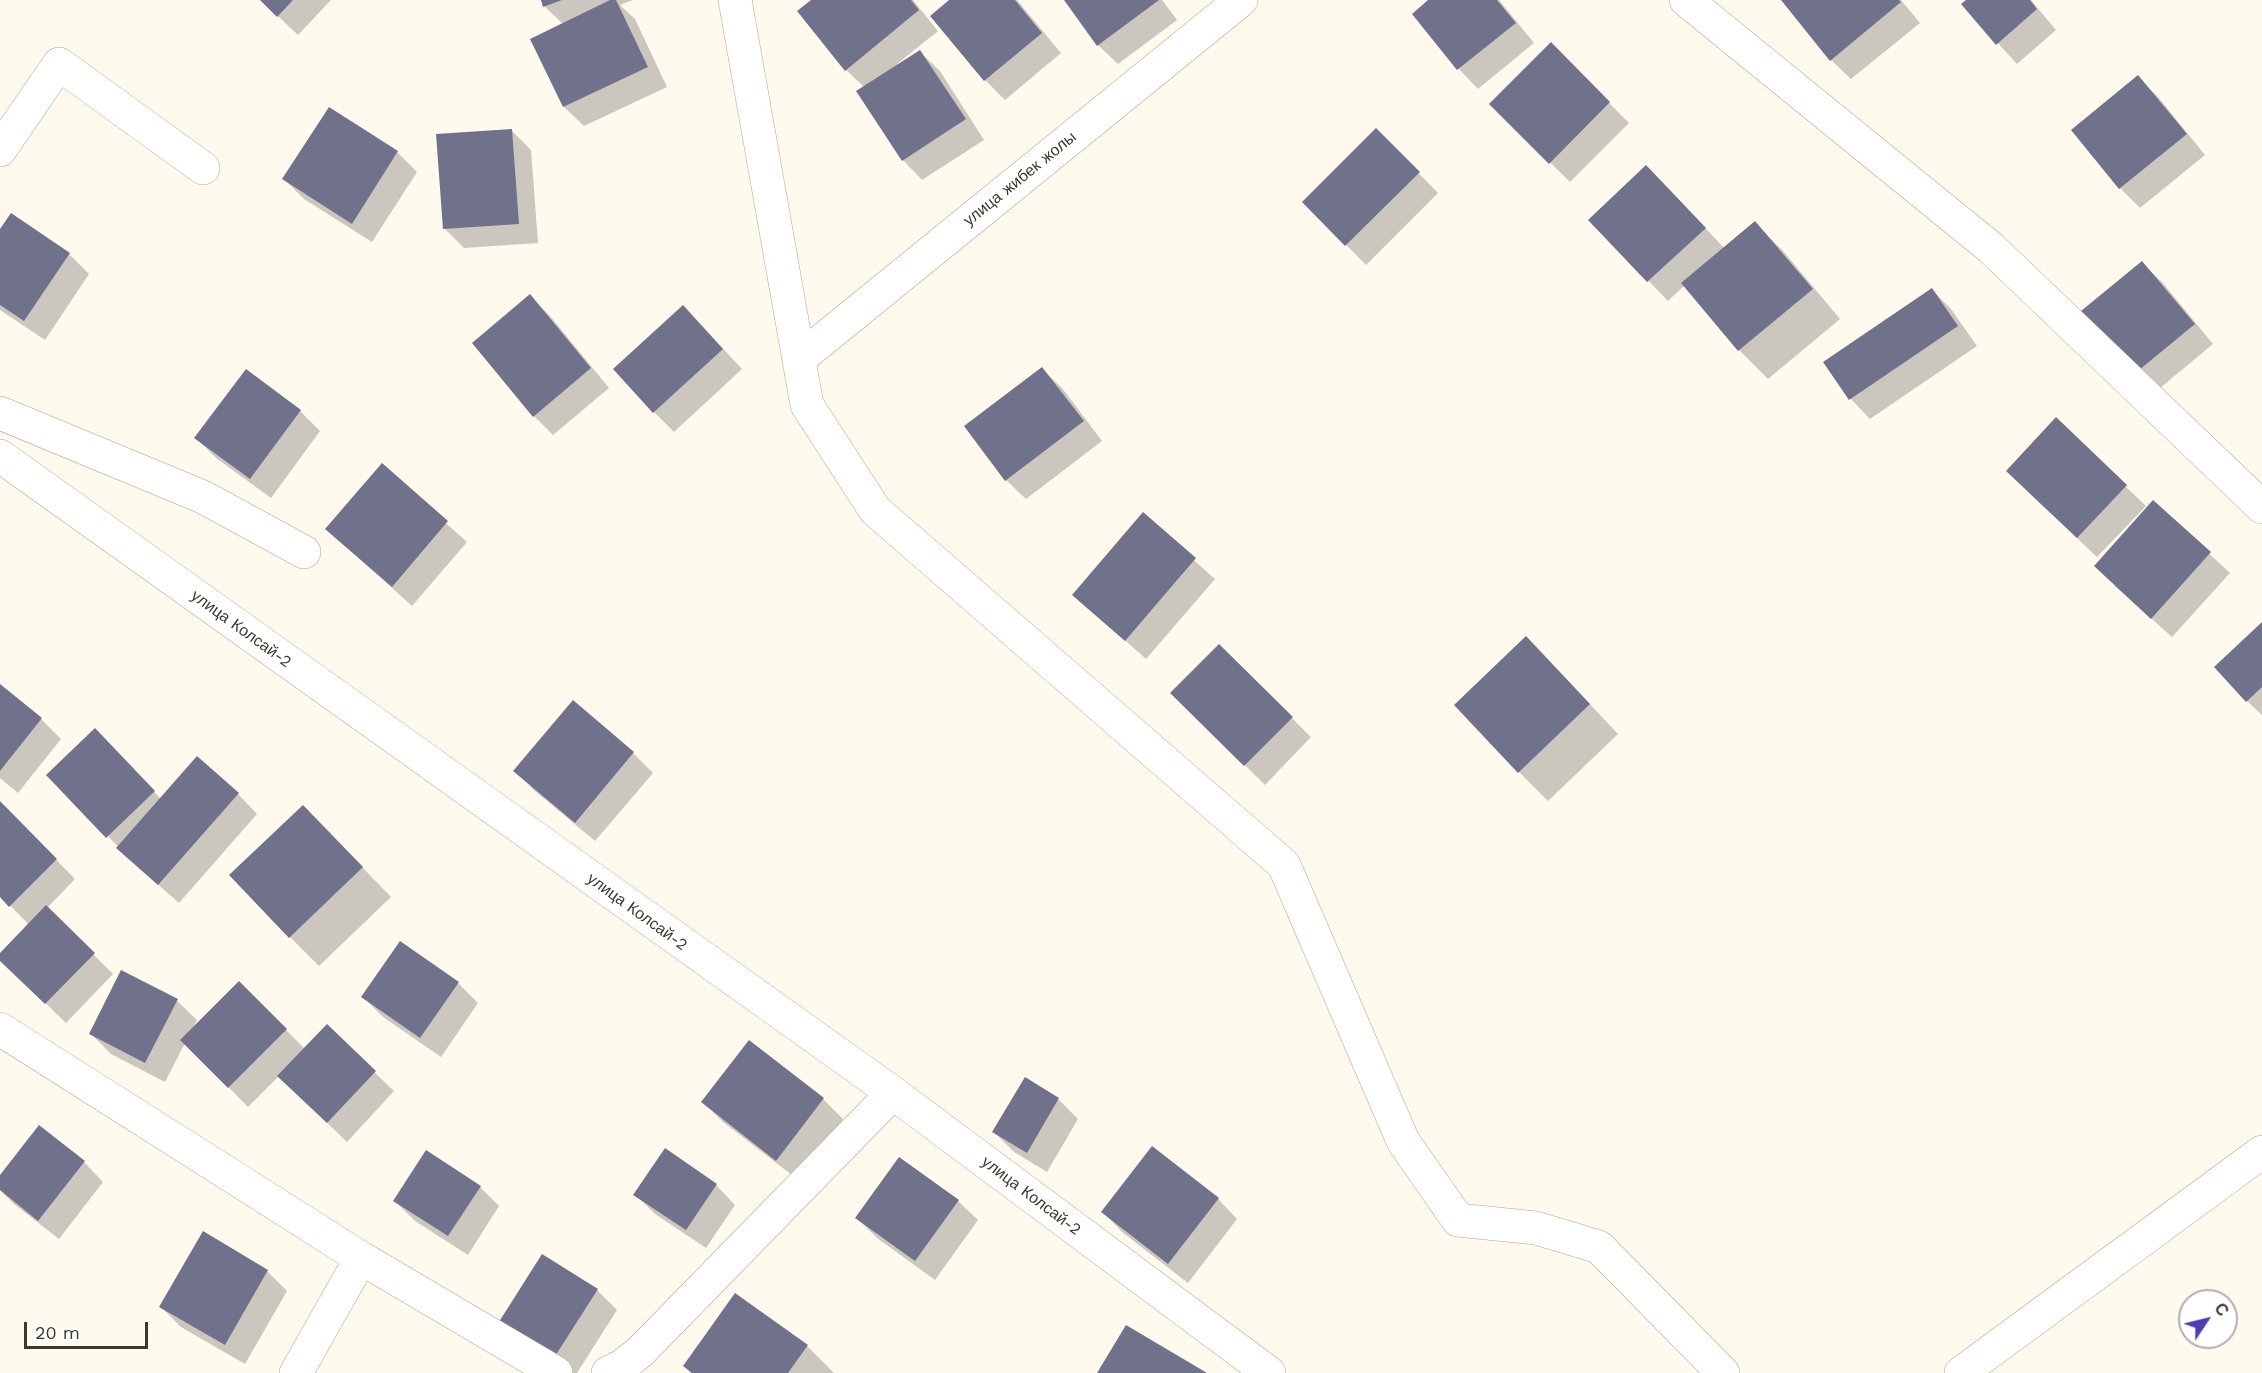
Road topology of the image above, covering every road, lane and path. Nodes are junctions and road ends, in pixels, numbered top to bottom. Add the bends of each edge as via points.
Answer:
1 (735, 0) edge
2 (1242, 0) edge
3 (1686, 0) edge
4 (0, 150) edge
5 (203, 168) dead end
6 (799, 359) junction
7 (0, 413) edge
8 (0, 456) edge
9 (2262, 507) edge
10 (304, 552) dead end
11 (0, 1029) edge
12 (893, 1093) junction
13 (2262, 1152) edge
14 (361, 1258) junction
15 (296, 1373) edge
16 (556, 1373) edge
17 (608, 1373) edge
18 (1269, 1373) edge
19 (1723, 1373) edge
20 (1961, 1373) edge

1 - 6 street
2 - 6 street, улица жибек жолы
3 - 9 street via 1991,248
4 - 5 street via 59,64
6 - 19 street via 807,405 875,510 1284,865 1402,1141 1458,1220 1536,1228 1599,1247
7 - 10 street via 203,498
8 - 12 street, улица Колсай-2
11 - 14 street
12 - 17 street via 640,1352
12 - 18 street, улица Колсай-2
13 - 20 street
14 - 15 street
14 - 16 street

